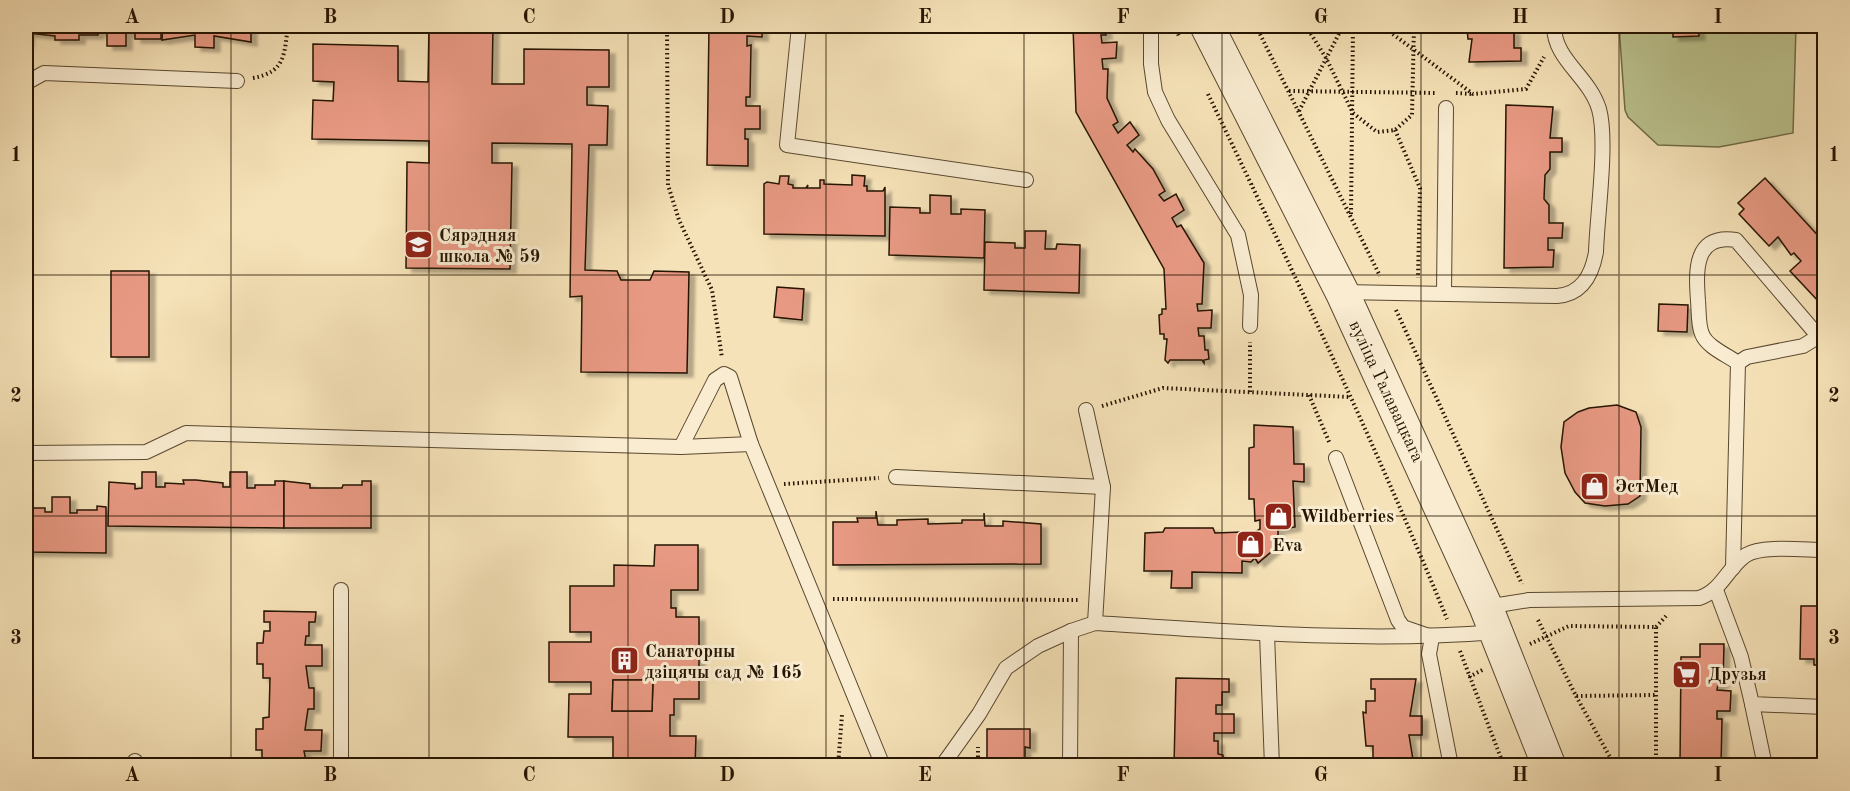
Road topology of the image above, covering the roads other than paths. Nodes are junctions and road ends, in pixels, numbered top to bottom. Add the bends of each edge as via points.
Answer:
1 (800, 26) edge
2 (1151, 26) edge
3 (1554, 32) edge
4 (1196, 36) edge
5 (237, 81) road end
6 (26, 82) edge
7 (1446, 108) dead end
8 (1026, 180) dead end
9 (1341, 292) junction
10 (1444, 293) junction
11 (1250, 326) road end
12 (1822, 335) edge
13 (1738, 363) junction
14 (1086, 410) road end
15 (751, 444) junction
16 (681, 447) junction
17 (26, 453) edge
18 (1336, 458) road end
19 (896, 477) road end
20 (1103, 487) junction
21 (1824, 550) edge
22 (1733, 568) junction
23 (341, 590) dead end
24 (1716, 590) junction
25 (1491, 620) junction
26 (1095, 623) junction
27 (1071, 631) junction
28 (1267, 634) junction
29 (1432, 637) junction
30 (1752, 704) junction
31 (1824, 706) edge
32 (341, 765) edge
33 (883, 765) edge
34 (942, 765) edge
35 (1070, 765) edge
36 (1272, 765) edge
37 (1451, 765) edge
38 (1549, 765) edge
39 (1765, 765) edge

1 - 8 lane via 787,146
2 - 11 lane via 1155,92 1238,235 1251,295
3 - 10 lane via 1560,52 1581,76 1599,109 1602,129 1593,267 1581,287 1566,295
4 - 9 street, вуліца Галавацкага
5 - 6 lane via 44,73
7 - 10 lane
9 - 10 lane
9 - 25 street, вуліца Галавацкага
12 - 13 lane via 1803,346 1747,357
12 - 13 lane via 1736,240 1718,242 1704,249 1695,270 1702,333 1714,347
13 - 22 lane
14 - 20 lane
15 - 16 lane
15 - 16 lane via 733,382 724,374 715,380
15 - 33 lane
16 - 17 lane via 186,433 146,452
18 - 29 lane via 1398,620 1403,627
19 - 20 lane
20 - 26 lane
21 - 22 lane via 1761,550 1745,556
22 - 24 lane
23 - 32 lane
24 - 25 lane via 1699,598 1529,600
24 - 30 lane via 1741,657
25 - 29 lane via 1454,636
25 - 38 street, вуліца Галавацкага
26 - 27 lane
26 - 28 lane
27 - 34 lane via 1038,646 1006,668
27 - 35 lane
28 - 29 lane
28 - 36 lane
29 - 37 lane via 1429,654
30 - 31 lane
30 - 39 lane

